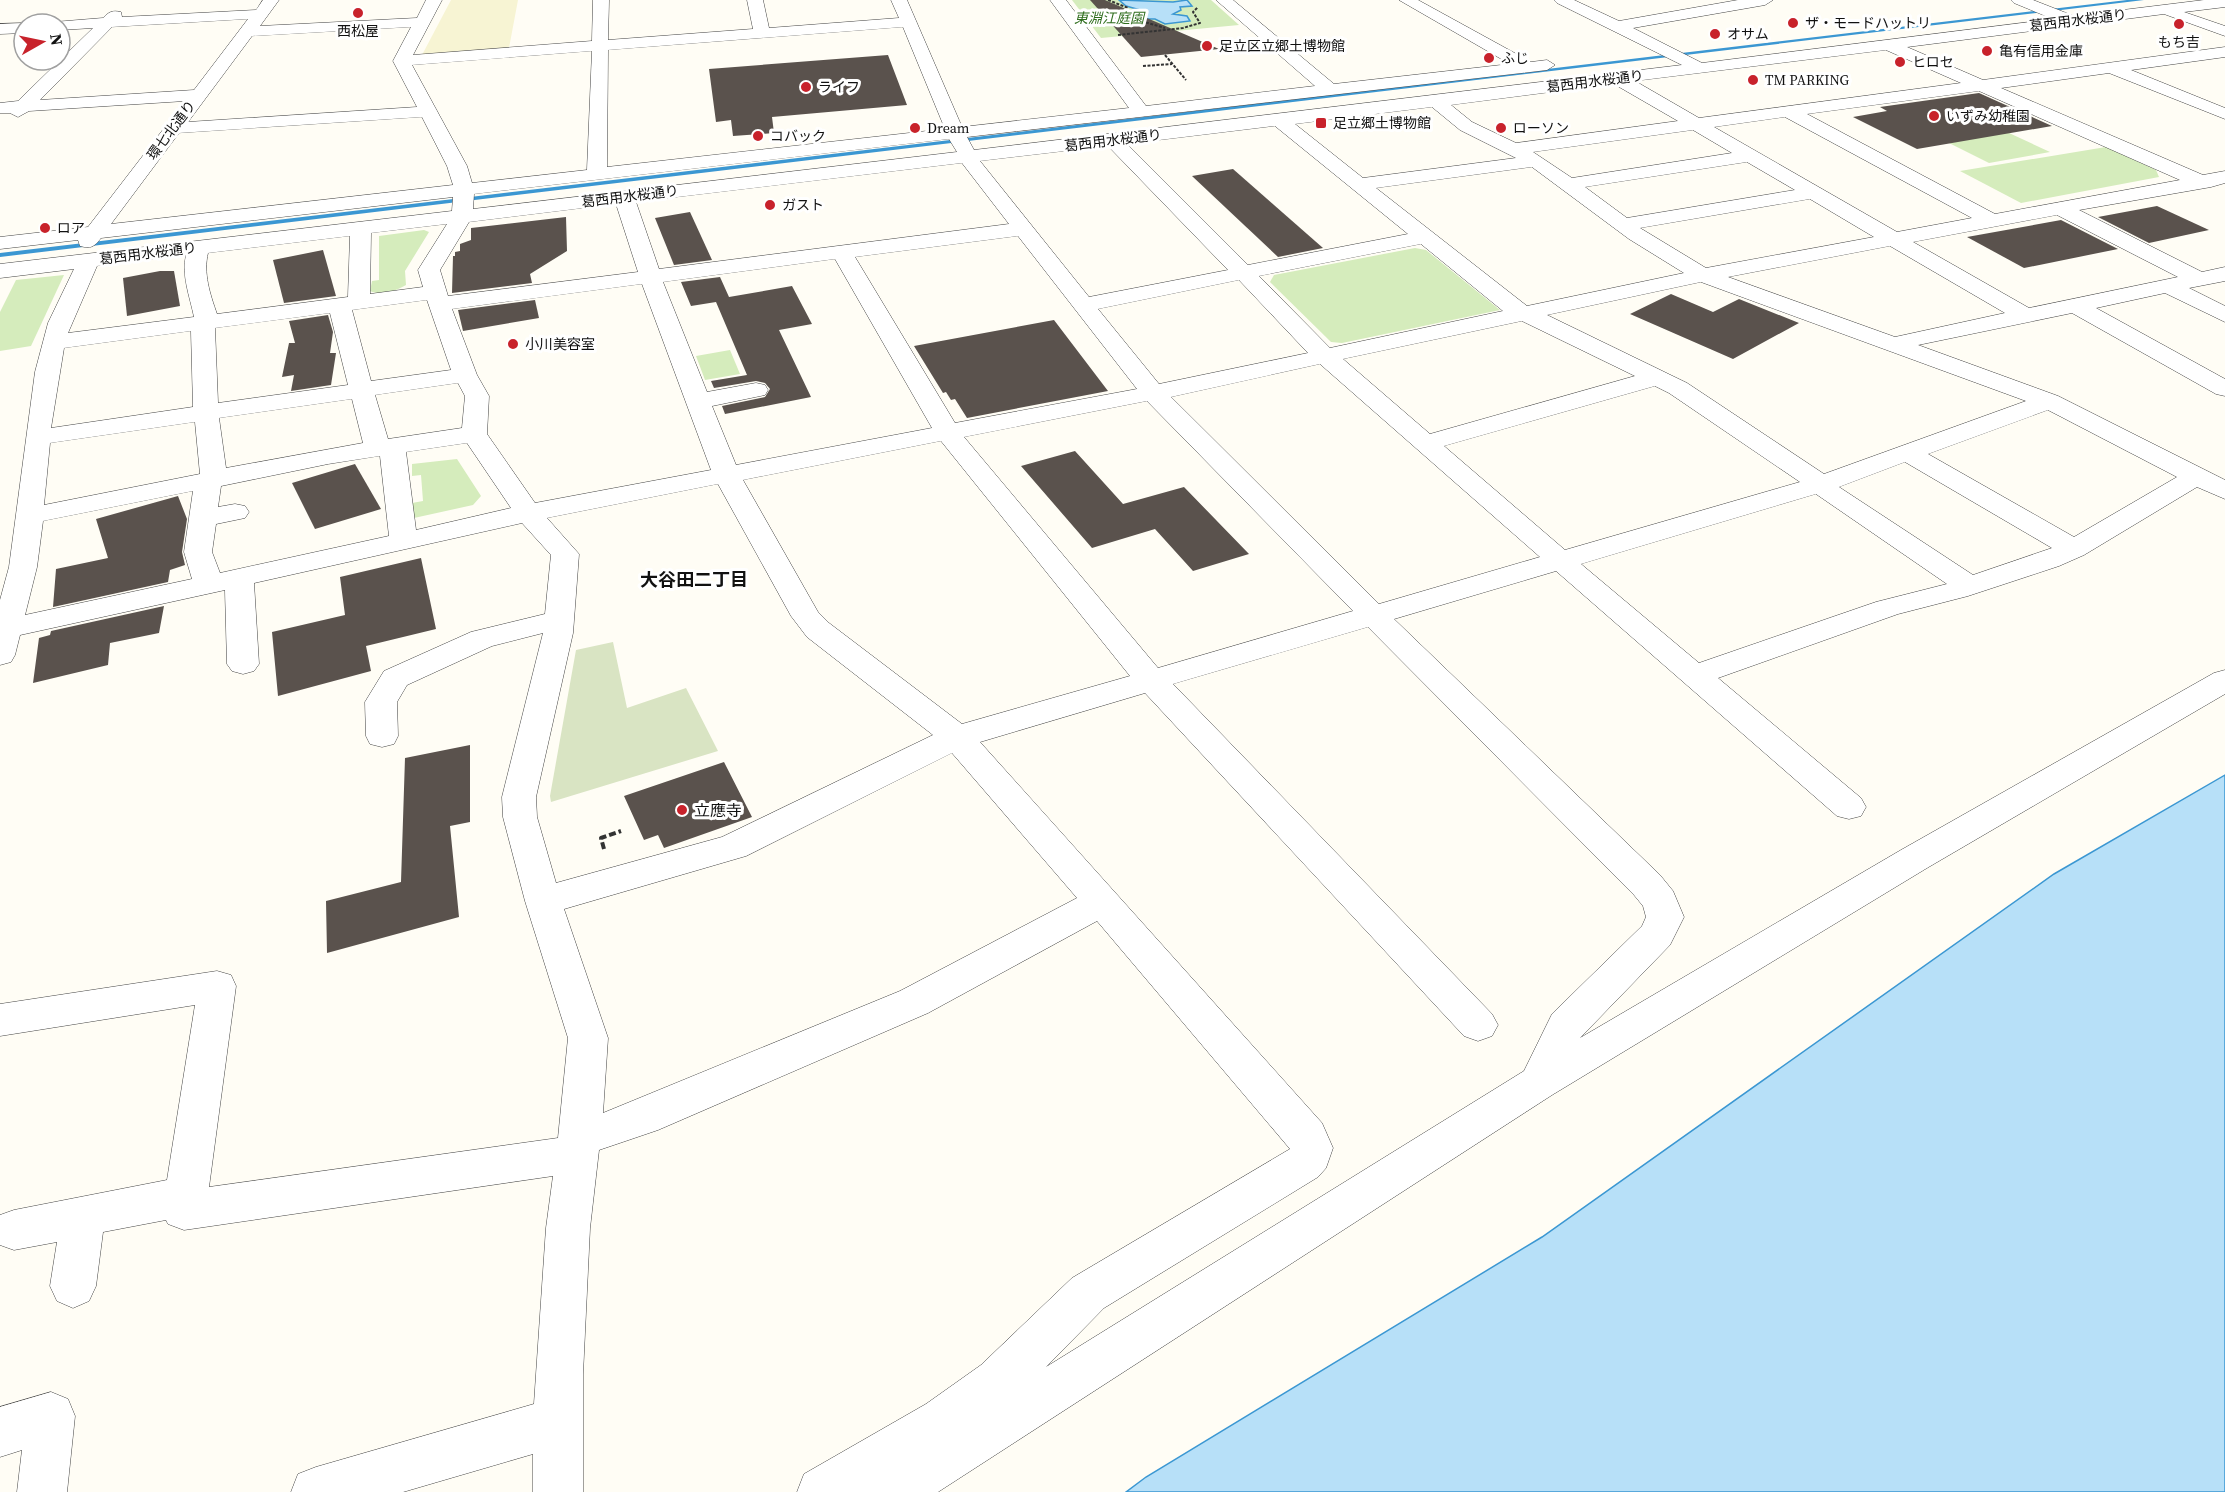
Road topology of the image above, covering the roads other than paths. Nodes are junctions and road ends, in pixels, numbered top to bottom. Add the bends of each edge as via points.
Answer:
1 (130, 0) edge
2 (434, 0) edge
3 (601, 0) edge
4 (755, 0) edge
5 (899, 0) edge
6 (1058, 0) edge
7 (1224, 0) edge
8 (1407, 0) edge
9 (1562, 0) edge
10 (1765, 0) edge
11 (2072, 1) edge
12 (2225, 2) edge
13 (2014, 5) edge
14 (266, 7) edge
15 (2164, 10) junction
16 (2112, 16) junction
17 (2034, 19) junction
18 (422, 22) junction
19 (910, 22) junction
20 (107, 23) junction
21 (72, 25) edge
22 (1616, 26) junction
23 (2142, 28) dead end
24 (247, 31) junction
25 (2225, 31) edge
26 (762, 32) junction
27 (1888, 44) junction
28 (599, 45) junction
29 (1698, 47) dead end
30 (2225, 52) edge
31 (1639, 54) dead end
32 (2192, 57) junction
33 (1681, 58) junction
34 (402, 61) junction
35 (1562, 63) dead end
36 (1528, 67) junction
37 (2097, 68) junction
38 (2225, 69) edge
39 (1618, 79) junction
40 (1982, 85) junction
41 (1330, 90) junction
42 (197, 95) junction
43 (1435, 101) junction
44 (1210, 103) junction
45 (24, 106) junction
46 (428, 111) junction
47 (1141, 111) junction
48 (1787, 111) junction
49 (2225, 114) edge
50 (3, 116) edge
51 (1279, 120) junction
52 (1230, 121) junction
53 (1694, 124) junction
54 (172, 128) junction
55 (1113, 140) junction
56 (961, 144) junction
57 (1514, 149) junction
58 (1748, 156) junction
59 (1537, 161) junction
60 (794, 163) junction
61 (597, 173) junction
62 (2225, 177) edge
63 (2201, 181) junction
64 (1361, 184) junction
65 (1570, 184) junction
66 (2225, 192) edge
67 (1812, 193) junction
68 (624, 197) junction
69 (463, 201) junction
70 (2059, 208) junction
71 (1993, 221) junction
72 (1622, 225) junction
73 (361, 228) junction
74 (1022, 229) junction
75 (1425, 237) junction
76 (1893, 239) junction
77 (0, 243) edge
78 (199, 247) junction
79 (85, 249) junction
80 (842, 253) junction
81 (0, 271) edge
82 (1245, 272) junction
83 (2225, 273) edge
84 (1703, 275) junction
85 (651, 278) junction
86 (2199, 279) junction
87 (2168, 286) junction
88 (223, 289) dead end
89 (200, 294) junction
90 (438, 298) junction
91 (349, 303) junction
92 (1082, 304) junction
93 (2075, 305) junction
94 (1522, 314) junction
95 (2024, 315) junction
96 (2225, 315) edge
97 (203, 322) junction
98 (54, 342) junction
99 (1897, 346) junction
100 (1325, 356) junction
101 (465, 375) junction
102 (1656, 378) junction
103 (2225, 389) edge
104 (362, 390) junction
105 (756, 390) dead end
106 (1153, 393) junction
107 (699, 401) junction
108 (2049, 401) junction
109 (206, 412) junction
110 (474, 434) junction
111 (948, 434) junction
112 (39, 437) junction
113 (1426, 443) junction
114 (384, 447) junction
115 (1906, 452) junction
116 (726, 474) junction
117 (2195, 477) junction
118 (211, 481) junction
119 (1819, 485) junction
120 (2225, 491) edge
121 (235, 512) dead end
122 (528, 513) junction
123 (28, 517) junction
124 (204, 518) junction
125 (0, 525) edge
126 (403, 539) junction
127 (2074, 549) junction
128 (1560, 560) junction
129 (239, 577) junction
130 (207, 584) junction
131 (1970, 586) junction
132 (1374, 616) junction
133 (559, 620) junction
134 (2, 638) edge
135 (243, 664) dead end
136 (1695, 675) junction
137 (1151, 680) junction
138 (2225, 680) edge
139 (382, 736) dead end
140 (957, 737) junction
141 (1850, 807) dead end
142 (543, 902) junction
143 (1101, 902) junction
144 (0, 1020) edge
145 (1478, 1024) dead end
146 (1538, 1083) junction
147 (579, 1144) junction
148 (186, 1196) junction
149 (83, 1216) junction
150 (14, 1230) dead end
151 (73, 1286) dead end
152 (558, 1422) junction
153 (0, 1432) edge
154 (950, 1436) junction
155 (42, 1492) edge
156 (316, 1492) edge
157 (558, 1492) edge
158 (822, 1492) edge
159 (892, 1492) edge

1 - 20 street
2 - 18 street
3 - 28 street
4 - 26 street
5 - 19 street
6 - 47 street
7 - 41 street
8 - 36 street
9 - 22 street
10 - 22 street
11 - 17 street
12 - 15 street, 葛西用水桜通り
13 - 17 street
14 - 20 street
14 - 24 street, 環七北通り
15 - 16 street, 葛西用水桜通り
15 - 25 street
16 - 17 street, 葛西用水桜通り via 2065,25
16 - 23 street
17 - 27 street, 葛西用水桜通り via 2005,30
18 - 24 street
18 - 34 street
19 - 26 street
19 - 56 street
20 - 21 street
20 - 45 street
22 - 33 street
24 - 42 street, 環七北通り
26 - 28 street
27 - 33 street, 葛西用水桜通り via 1786,63
27 - 40 street
28 - 34 street
28 - 61 street
29 - 33 street
30 - 32 street
31 - 33 street
32 - 37 street
32 - 38 street
33 - 39 street, 葛西用水桜通り
34 - 46 street
35 - 36 street
36 - 41 street
37 - 40 street
37 - 49 street
39 - 43 street, 葛西用水桜通り
39 - 53 street
40 - 48 street
40 - 63 street
41 - 44 street
42 - 45 street
42 - 54 street, 環七北通り
43 - 51 street, 葛西用水桜通り
43 - 57 street via 1466,126
44 - 47 street
44 - 52 street
45 - 50 street
46 - 54 street
46 - 69 street via 457,166
47 - 56 street
48 - 53 street
48 - 71 street
51 - 52 street, 葛西用水桜通り
51 - 64 street
52 - 55 street, 葛西用水桜通り
53 - 57 street
53 - 58 street
54 - 79 street, 環七北通り
55 - 56 street, 葛西用水桜通り
55 - 82 street
56 - 60 street
56 - 60 street, 葛西用水桜通り
56 - 74 street
57 - 59 street
58 - 65 street
58 - 67 street
59 - 64 street
59 - 65 street
60 - 61 street
60 - 68 street, 葛西用水桜通り
61 - 69 street
62 - 63 street
63 - 66 street
63 - 70 street
64 - 75 street
65 - 72 street
67 - 72 street
67 - 76 street
68 - 69 street, 葛西用水桜通り
68 - 85 street
69 - 73 street, 葛西用水桜通り
69 - 79 street
69 - 90 street via 429,270
70 - 71 street
70 - 86 street
71 - 76 street
72 - 84 street
73 - 78 street, 葛西用水桜通り
73 - 91 street
74 - 80 street
74 - 92 street
75 - 82 street
75 - 94 street
76 - 84 street
76 - 95 street
77 - 79 street
78 - 79 street, 葛西用水桜通り
78 - 89 street via 195,263
79 - 81 street, 葛西用水桜通り
79 - 98 street, 環七北通り
80 - 85 street
80 - 111 street
82 - 92 street
82 - 100 street
83 - 86 street
84 - 94 street
84 - 99 street
85 - 90 street
85 - 107 street
86 - 87 street
87 - 93 street
87 - 96 street
88 - 89 street
89 - 97 street via 206,316
90 - 91 street
90 - 101 street
91 - 97 street
91 - 104 street
92 - 106 street
93 - 95 street
93 - 103 street
94 - 100 street
94 - 102 street
95 - 99 street via 1904,341
97 - 98 street
97 - 109 street
98 - 112 street, 環七北通り
99 - 108 street
100 - 106 street
100 - 113 street
101 - 104 street
101 - 110 street via 477,396
102 - 113 street
102 - 119 street via 1678,388
104 - 109 street
104 - 114 street
105 - 107 street
106 - 111 street
106 - 132 street
107 - 116 street
108 - 115 street
108 - 117 street
109 - 112 street
109 - 118 street
110 - 114 street
110 - 122 street
111 - 116 street
111 - 137 street
112 - 123 street, 環七北通り
113 - 128 street
114 - 118 street
114 - 126 street
115 - 119 street
115 - 127 street
116 - 122 street
116 - 140 street via 818,630
117 - 120 street
117 - 127 street
118 - 123 street
118 - 124 street
119 - 128 street
119 - 131 street
121 - 124 street
122 - 126 street
122 - 133 street via 566,554
123 - 125 street
123 - 134 street, 環七北通り via 18,595
124 - 130 street via 198,552
126 - 129 street
127 - 131 street
128 - 132 street
128 - 136 street
129 - 130 street
129 - 135 street
130 - 134 street via 51,620
131 - 136 street via 1887,608
132 - 137 street
132 - 146 street via 1660,901 1665,917 1657,935 1566,1025
133 - 139 street via 482,639 395,678 381,702
133 - 142 street via 519,797 520,817
136 - 141 street
137 - 140 street
137 - 145 street
138 - 146 street
140 - 142 street via 733,847
140 - 143 street
142 - 147 street via 588,1038
143 - 147 street via 914,1002
143 - 154 street via 1307,1136 1313,1149 1310,1158 1088,1293
144 - 148 street via 217,986
146 - 154 street
147 - 148 street via 184,1210
147 - 152 street via 568,1228
148 - 149 street
149 - 150 street
149 - 151 street
152 - 156 street
152 - 157 street
153 - 155 street via 51,1416
154 - 158 street
154 - 159 street

